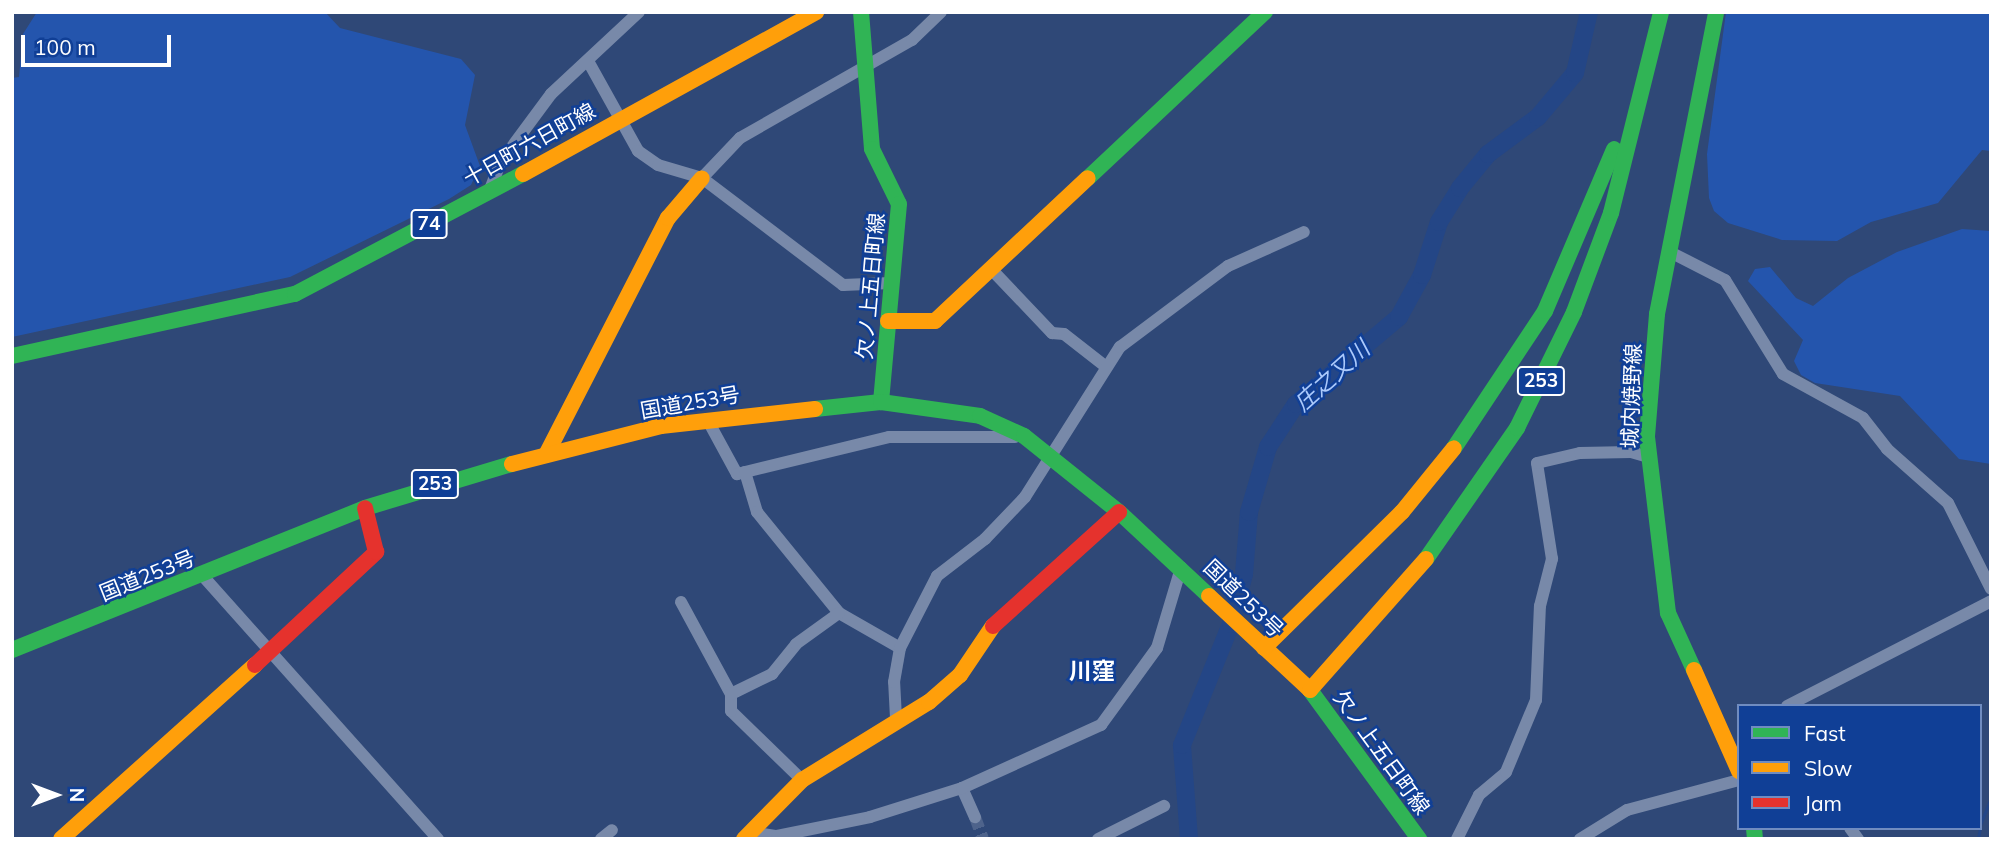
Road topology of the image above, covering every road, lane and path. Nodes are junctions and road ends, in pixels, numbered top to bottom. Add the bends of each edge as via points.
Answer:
1 (816, 12) edge
2 (861, 12) edge
3 (941, 12) edge
4 (1265, 12) edge
5 (1716, 12) edge
6 (1661, 13) edge
7 (634, 14) edge
8 (588, 61) junction
9 (864, 70) junction
10 (617, 119) junction
11 (702, 178) junction
12 (491, 187) junction
13 (1304, 232) dead end
14 (1668, 251) junction
15 (993, 271) junction
16 (891, 283) junction
17 (888, 321) junction
18 (12, 356) edge
19 (1105, 366) junction
20 (881, 402) junction
21 (707, 418) junction
22 (1024, 436) junction
23 (546, 455) junction
24 (1052, 456) junction
25 (1649, 457) junction
26 (745, 472) junction
27 (365, 508) junction
28 (1119, 512) junction
29 (1181, 568) junction
30 (202, 575) junction
31 (1991, 589) edge
32 (1991, 601) edge
33 (681, 602) dead end
34 (839, 613) junction
35 (900, 648) junction
36 (1264, 648) junction
37 (12, 650) edge
38 (270, 652) junction
39 (1310, 690) junction
40 (731, 694) junction
41 (1791, 704) edge
42 (896, 718) junction
43 (1734, 743) edge
44 (802, 780) junction
45 (1737, 781) edge
46 (962, 788) junction
47 (1164, 806) dead end
48 (975, 817) tunnel mouth
49 (612, 830) dead end
50 (1595, 834) edge
51 (747, 835) edge
52 (61, 839) edge
53 (438, 839) edge
54 (601, 839) edge
55 (1098, 839) edge
56 (1419, 839) edge
57 (1457, 839) edge
58 (1580, 839) edge

1 - 10 main road, 十日町六日町線 / 74
2 - 9 main road, 欠ノ上五日町線
3 - 9 street via 912,40
4 - 15 main road
5 - 14 main road, 城内焼野線
6 - 36 main road, 253 via 1600,191 1545,311 1509,370 1480,415 1402,512
6 - 39 main road, 253 via 1611,213 1574,312 1517,428 1409,583
7 - 8 street
8 - 10 street
8 - 12 street via 551,94 500,163
9 - 11 street via 740,138
9 - 16 main road, 欠ノ上五日町線 via 872,149 899,204
10 - 11 street via 638,151 658,165
10 - 12 main road, 十日町六日町線 / 74
11 - 16 street via 844,285
11 - 23 main road via 668,218
12 - 18 main road, 十日町六日町線 / 74 via 343,273 295,294
13 - 19 street via 1228,266 1120,347
14 - 25 main road, 城内焼野線 via 1650,373
14 - 31 street via 1725,280 1783,374 1863,418 1887,449 1931,485 1959,522
15 - 17 main road via 935,321
15 - 19 street via 1052,333 1064,334
16 - 17 main road, 欠ノ上五日町線
17 - 20 main road, 欠ノ上五日町線
19 - 24 street
20 - 21 main road, 国道253号 / 253
20 - 22 main road, 国道253号 / 253 via 980,416
21 - 23 main road, 国道253号 / 253
21 - 26 street via 737,474
22 - 24 main road, 国道253号 / 253
22 - 26 street via 890,437
23 - 27 main road, 国道253号 / 253
24 - 28 main road, 国道253号 / 253
24 - 35 street via 1026,497 985,539 937,576
25 - 43 main road, 城内焼野線 via 1668,613
25 - 57 street via 1631,452 1580,453 1537,463 1552,559 1540,606 1536,700 1506,772 1479,794
26 - 34 street via 757,512
27 - 30 main road, 国道253号 / 253
27 - 38 main road via 376,552
28 - 29 main road, 国道253号 / 253
28 - 42 main road via 1001,614 960,675 929,702
29 - 36 main road, 国道253号 / 253
29 - 46 street via 1157,648 1101,724
30 - 37 main road, 国道253号 / 253
30 - 38 street
32 - 41 street
33 - 40 street
34 - 35 street
34 - 40 street via 796,644 772,674
35 - 42 street
36 - 39 main road, 国道253号 / 253
38 - 52 main road
38 - 53 street
39 - 56 main road, 欠ノ上五日町線
40 - 44 street via 732,711
42 - 44 main road
44 - 51 main road
45 - 50 street via 1627,810
46 - 48 street
46 - 51 street via 870,817 777,836
47 - 55 street
49 - 54 street
50 - 58 street

